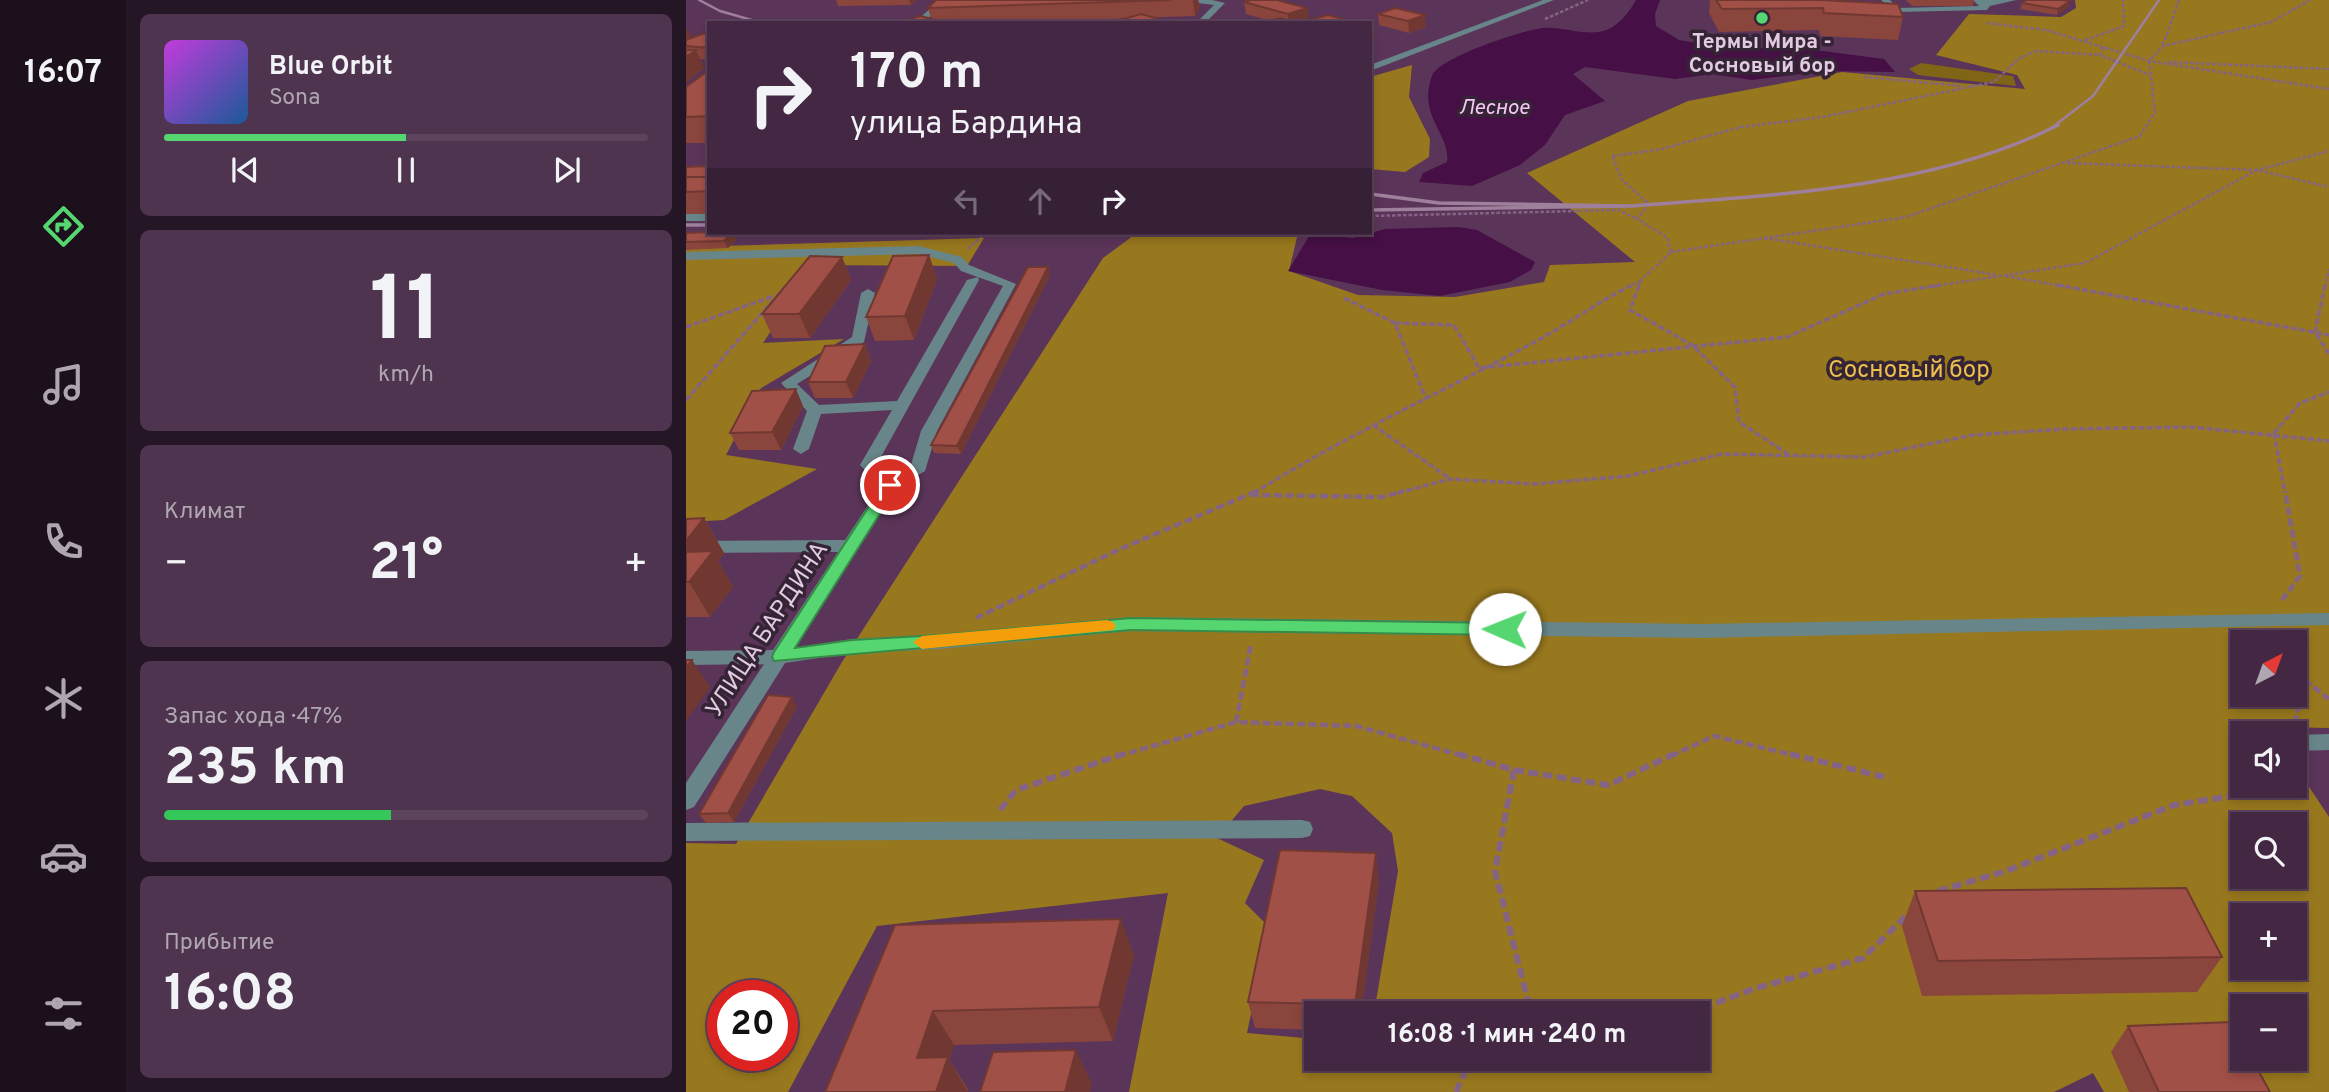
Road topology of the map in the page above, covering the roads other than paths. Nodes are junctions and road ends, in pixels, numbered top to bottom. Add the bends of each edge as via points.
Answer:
1 (946, 0) edge
2 (1179, 0) edge
3 (1550, 0) edge
4 (1885, 0) edge
5 (2012, 0) edge
6 (1980, 2) edge
7 (920, 21) edge
8 (1202, 21) edge
9 (1372, 67) edge
10 (707, 216) edge
11 (686, 217) edge
12 (686, 256) edge
13 (973, 280) dead end
14 (868, 293) dead end
15 (902, 405) junction
16 (816, 410) junction
17 (802, 449) dead end
18 (890, 485) junction
19 (852, 546) junction
20 (686, 547) edge
21 (2329, 619) edge
22 (780, 657) junction
23 (686, 658) edge
24 (2329, 742) edge
25 (2307, 743) edge
26 (686, 801) edge
27 (1302, 829) dead end
28 (686, 832) edge

1 - 7 street
2 - 8 street via 1221,3
3 - 9 street
4 - 6 street via 1896,10 1987,8
5 - 6 street
10 - 11 street
12 - 18 street via 919,250 958,260 965,268 1010,284 929,431 917,471
13 - 15 street
14 - 16 street via 859,339 789,383
15 - 16 street
15 - 18 street via 868,466
16 - 17 street
18 - 19 street, УЛИЦА БАРДИНА
19 - 20 street
19 - 22 street, УЛИЦА БАРДИНА
21 - 22 street via 1701,631 1131,624 852,646
22 - 23 street
22 - 26 street, УЛИЦА БАРДИНА
24 - 25 street
27 - 28 street

